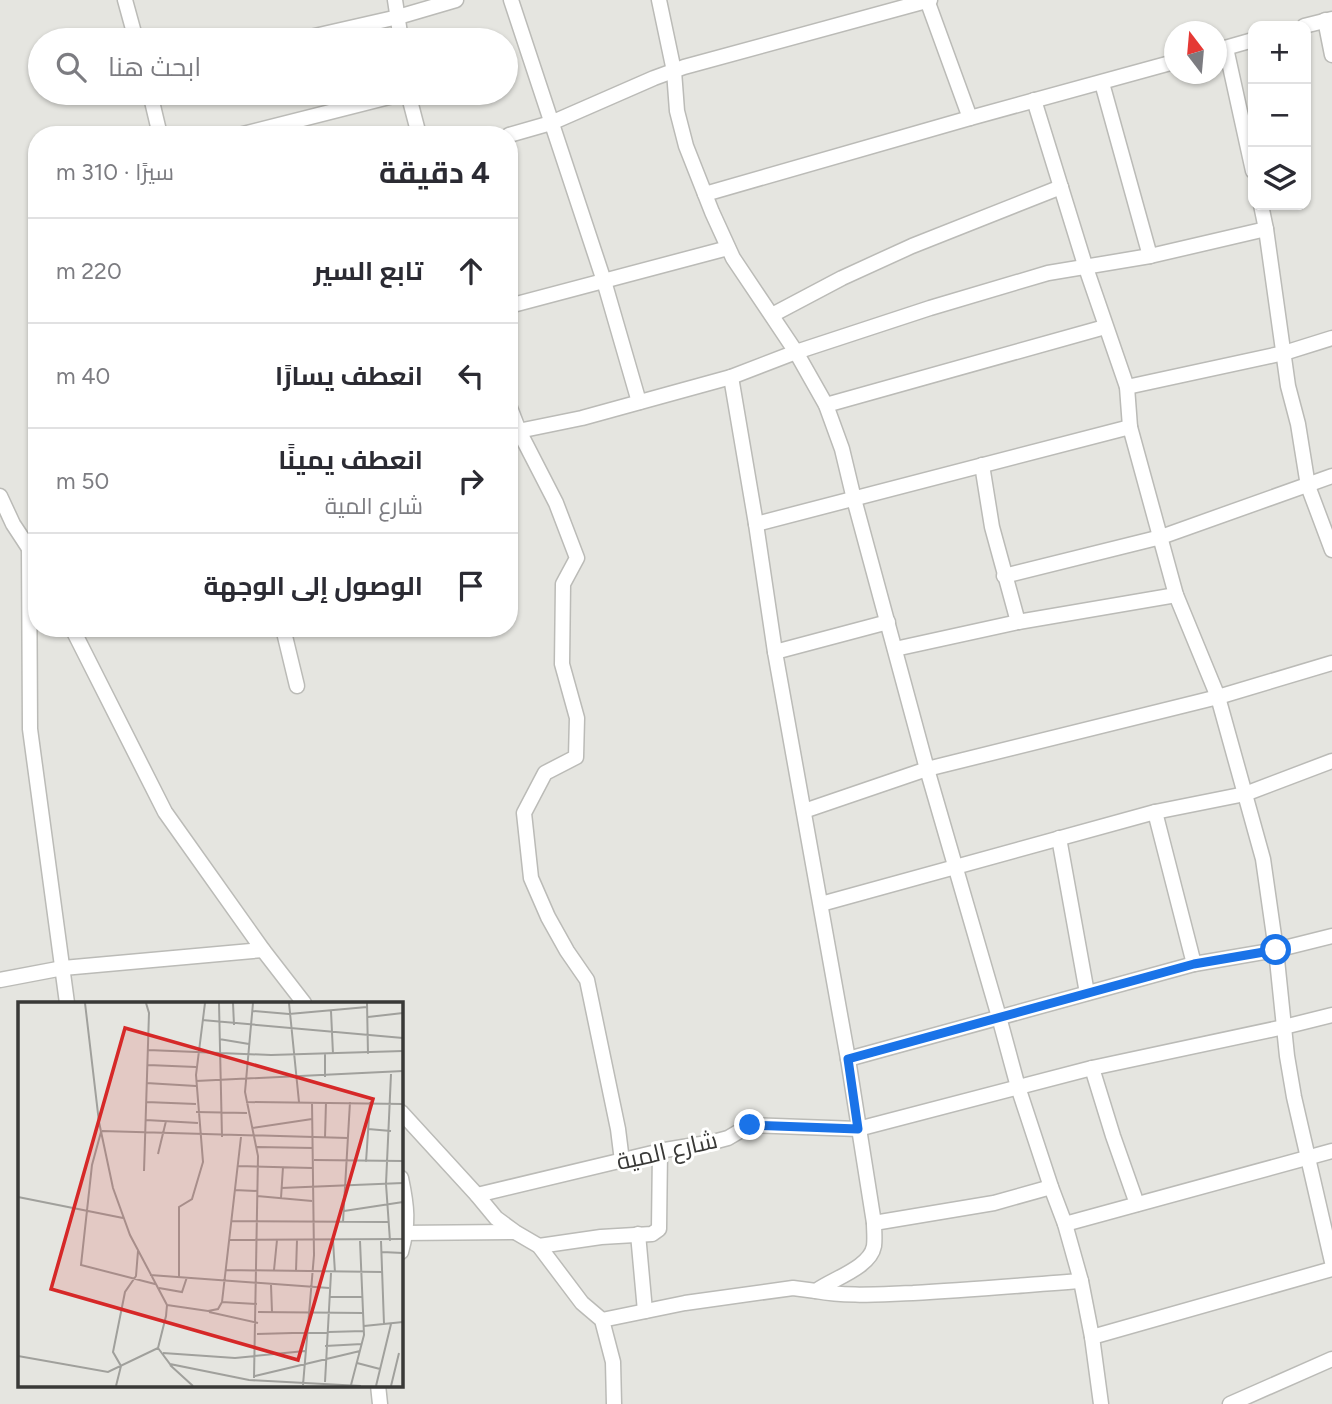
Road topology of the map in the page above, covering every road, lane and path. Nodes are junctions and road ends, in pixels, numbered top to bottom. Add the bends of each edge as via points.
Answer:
1 (125, 0) edge
2 (395, 0) edge
3 (456, 0) edge
4 (511, 0) edge
5 (659, 0) edge
6 (928, 0) edge
7 (398, 17) junction
8 (1329, 20) edge
9 (1311, 24) edge
10 (133, 28) edge
11 (350, 28) edge
12 (399, 28) edge
13 (1248, 41) edge
14 (1227, 47) edge
15 (1332, 55) edge
16 (1164, 65) edge
17 (674, 71) junction
18 (1227, 72) edge
19 (1102, 83) junction
20 (1034, 100) junction
21 (153, 105) edge
22 (359, 105) edge
23 (410, 105) edge
24 (970, 118) junction
25 (551, 122) junction
26 (158, 126) edge
27 (275, 126) edge
28 (416, 126) edge
29 (518, 132) edge
30 (1248, 152) edge
31 (1061, 187) junction
32 (705, 194) junction
33 (1262, 210) edge
34 (1266, 229) junction
35 (728, 248) junction
36 (1150, 256) junction
37 (1085, 265) junction
38 (604, 281) junction
39 (518, 304) edge
40 (772, 315) junction
41 (1105, 327) junction
42 (1332, 338) edge
43 (796, 352) junction
44 (1284, 353) junction
45 (731, 377) junction
46 (1127, 387) junction
47 (639, 402) junction
48 (825, 405) junction
49 (1130, 427) junction
50 (518, 431) edge
51 (518, 439) edge
52 (982, 465) junction
53 (1332, 477) edge
54 (1308, 486) junction
55 (0, 496) edge
56 (854, 499) junction
57 (757, 524) junction
58 (1161, 537) junction
59 (28, 540) edge
60 (1332, 550) edge
61 (1004, 576) junction
62 (1176, 595) junction
63 (888, 622) junction
64 (1017, 622) junction
65 (32, 637) edge
66 (77, 637) edge
67 (285, 637) edge
68 (895, 649) junction
69 (775, 652) junction
70 (1330, 669) edge
71 (297, 686) dead end
72 (1218, 697) junction
73 (1332, 761) edge
74 (927, 769) junction
75 (1245, 794) junction
76 (804, 811) junction
77 (1155, 812) junction
78 (1059, 838) junction
79 (955, 866) junction
80 (821, 904) junction
81 (1332, 936) edge
82 (263, 950) junction
83 (1276, 950) junction
84 (1194, 964) junction
85 (63, 968) junction
86 (0, 980) edge
87 (1087, 993) junction
88 (67, 1002) edge
89 (303, 1002) edge
90 (1332, 1015) edge
91 (999, 1017) junction
92 (1284, 1027) junction
93 (848, 1059) junction
94 (1092, 1068) junction
95 (1018, 1087) junction
96 (402, 1113) edge
97 (858, 1129) junction
98 (660, 1151) junction
99 (1332, 1151) edge
100 (1308, 1156) junction
101 (622, 1161) junction
102 (402, 1182) edge
103 (1051, 1187) junction
104 (477, 1195) junction
105 (1137, 1204) junction
106 (874, 1223) junction
107 (1065, 1224) junction
108 (515, 1232) junction
109 (404, 1233) edge
110 (638, 1234) junction
111 (539, 1246) junction
112 (1332, 1262) edge
113 (1332, 1269) edge
114 (1081, 1281) junction
115 (816, 1291) junction
116 (645, 1311) junction
117 (602, 1320) junction
118 (1092, 1337) junction
119 (1332, 1359) edge
120 (378, 1386) edge
121 (380, 1404) edge
122 (614, 1404) edge
123 (1101, 1404) edge
124 (1230, 1404) edge

1 - 10 street
2 - 7 street
3 - 7 street
4 - 25 street
5 - 17 street
6 - 17 street
6 - 24 street
7 - 11 street
7 - 12 street
8 - 9 street
8 - 15 street
13 - 14 street
16 - 19 street
17 - 25 street
17 - 32 street via 677,111
18 - 30 street
19 - 20 street
19 - 36 street
20 - 24 street
20 - 31 street
21 - 26 street
22 - 27 street
23 - 28 street
24 - 32 street
25 - 29 street
25 - 38 street
31 - 37 street
31 - 40 street via 912,246
32 - 35 street
33 - 34 street
34 - 36 street
34 - 44 street
35 - 38 street
35 - 40 street
36 - 37 street
37 - 41 street
37 - 43 street via 1004,285
38 - 39 street
38 - 47 street
40 - 43 street
41 - 46 street
41 - 48 street
42 - 44 street
43 - 45 street
43 - 48 street
44 - 46 street
44 - 54 street
45 - 47 street
45 - 57 street
46 - 49 street
47 - 50 street
48 - 56 street
49 - 52 street
49 - 58 street
51 - 101 street via 555,503 578,558 563,584 562,664 577,718 576,757 545,773 524,813 531,878 548,917 587,980
52 - 56 street
52 - 61 street
53 - 54 street
54 - 58 street
54 - 60 street
55 - 59 street via 13,524
56 - 57 street
56 - 63 street
57 - 69 street
58 - 61 street
58 - 62 street
61 - 64 street
62 - 64 street
62 - 72 street
63 - 68 street
63 - 69 street
64 - 68 street
65 - 85 street via 30,729
66 - 82 street via 165,812
67 - 71 street
68 - 74 street
69 - 76 street
70 - 72 street
72 - 74 street
72 - 75 street
73 - 75 street
74 - 76 street
74 - 79 street
75 - 77 street
75 - 83 street via 1263,859
76 - 80 street
77 - 78 street
77 - 84 street
78 - 79 street
78 - 87 street
79 - 80 street
79 - 91 street
80 - 93 street
81 - 83 street
82 - 85 street
82 - 89 street
83 - 84 street
83 - 92 street
84 - 87 street
85 - 86 street
85 - 88 street
87 - 91 street
90 - 92 street, شارع المية
91 - 93 street
91 - 95 street
92 - 94 street, شارع المية
92 - 100 street
93 - 97 street
94 - 95 street, شارع المية
94 - 105 street
95 - 97 street, شارع المية
95 - 103 street
96 - 104 street
97 - 98 street, شارع المية via 750,1125 728,1138
97 - 106 street
98 - 101 street, شارع المية
98 - 110 street via 659,1228 652,1234
99 - 100 street
100 - 105 street
100 - 112 street
101 - 104 street, شارع المية
102 - 109 street
103 - 106 street via 994,1203
103 - 107 street
104 - 108 street via 496,1219
105 - 107 street
106 - 115 street via 874,1248 863,1263
107 - 114 street
108 - 109 street
108 - 111 street
110 - 111 street
110 - 116 street
111 - 117 street via 582,1303
113 - 118 street
114 - 115 street via 859,1295
114 - 118 street
115 - 116 street via 793,1289
116 - 117 street
117 - 122 street via 613,1362
118 - 123 street
119 - 124 street
120 - 121 street

